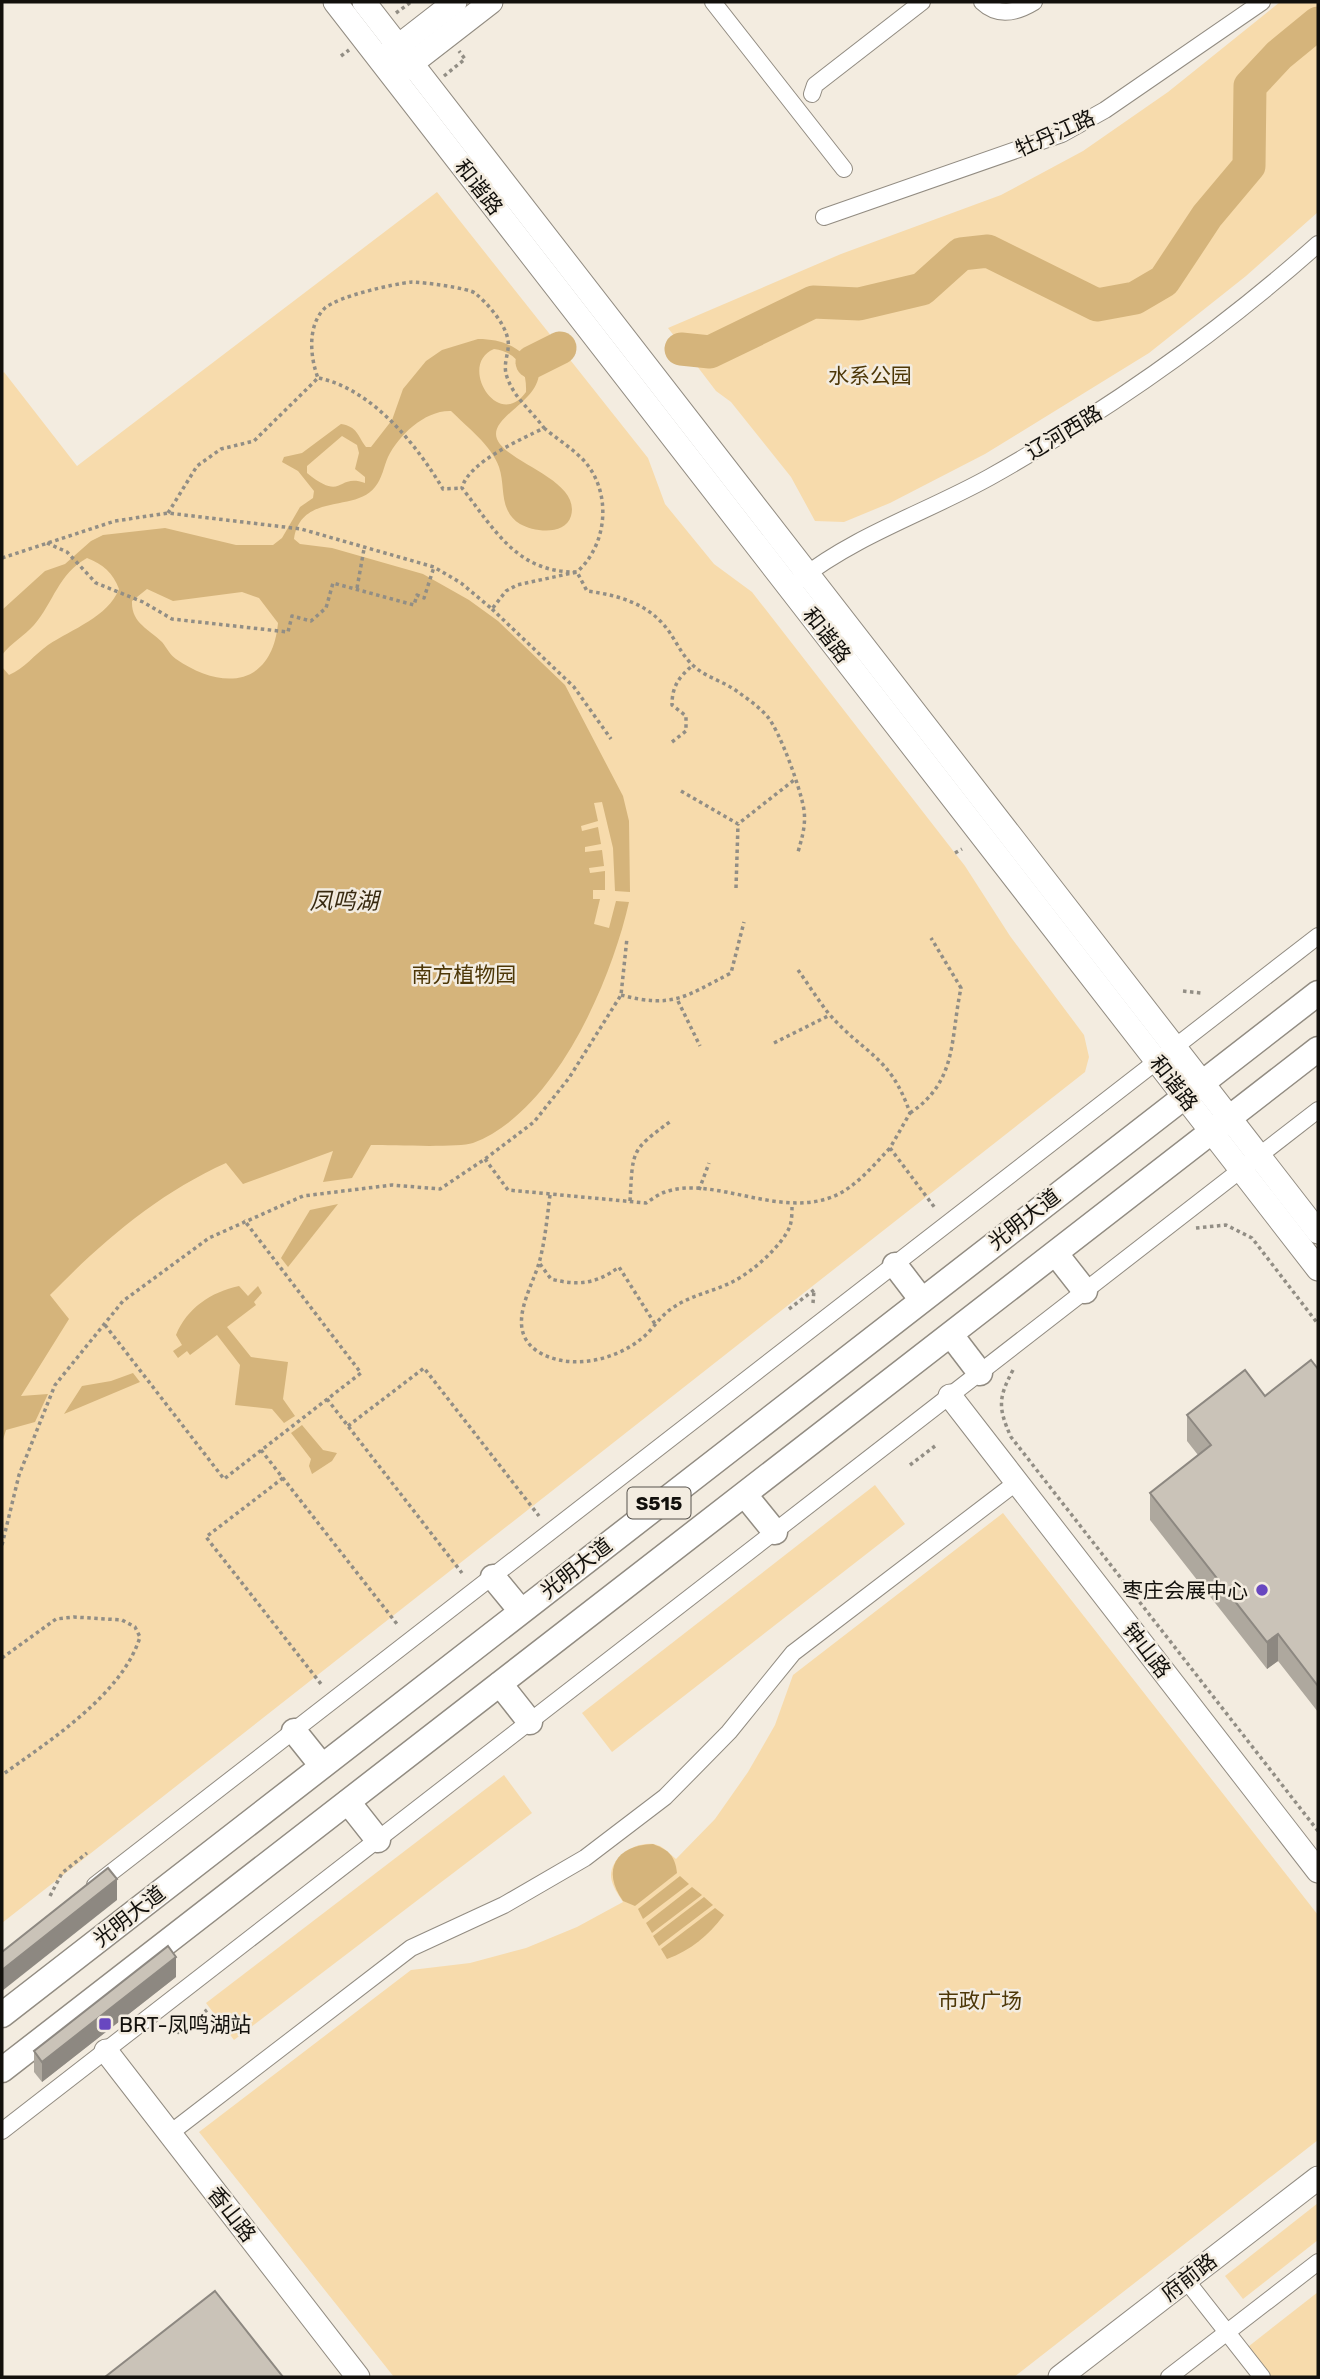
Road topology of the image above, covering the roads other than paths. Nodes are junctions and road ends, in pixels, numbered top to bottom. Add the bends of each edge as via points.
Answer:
1 (335, 2) edge
2 (364, 2) edge
3 (454, 2) edge
4 (491, 2) edge
5 (713, 2) edge
6 (922, 2) edge
7 (982, 2) edge
8 (1034, 2) edge
9 (1262, 2) edge
10 (396, 62) junction
11 (812, 94) dead end
12 (844, 169) dead end
13 (824, 217) dead end
14 (1318, 244) edge
15 (798, 580) junction
16 (1318, 936) edge
17 (1318, 993) edge
18 (1318, 1049) edge
19 (1166, 1055) junction
20 (1193, 1089) junction
21 (1318, 1110) edge
22 (1221, 1125) junction
23 (1251, 1163) junction
24 (1318, 1232) edge
25 (1056, 1254) junction
26 (895, 1265) junction
27 (1318, 1269) edge
28 (1086, 1291) junction
29 (921, 1299) junction
30 (951, 1335) junction
31 (980, 1373) junction
32 (950, 1396) junction
33 (1017, 1482) junction
34 (745, 1494) junction
35 (775, 1532) junction
36 (493, 1577) junction
37 (521, 1611) junction
38 (500, 1684) junction
39 (530, 1722) junction
40 (294, 1731) junction
41 (322, 1766) junction
42 (348, 1802) junction
43 (378, 1840) junction
44 (1318, 1871) edge
45 (78, 1899) edge
46 (2, 2015) edge
47 (106, 2051) junction
48 (2, 2070) edge
49 (2, 2131) edge
50 (169, 2134) junction
51 (1318, 2178) edge
52 (1318, 2262) edge
53 (1186, 2280) junction
54 (1227, 2332) junction
55 (358, 2377) edge
56 (1060, 2377) edge
57 (1169, 2377) edge
58 (1262, 2377) edge

1 - 10 main road, 和谐路
2 - 10 main road, 和谐路
3 - 10 main road
4 - 10 main road
5 - 12 street
6 - 11 street via 814,85
7 - 8 street via 996,12 1008,12
9 - 13 street, 牡丹江路 via 1105,110 1062,134
10 - 15 main road, 和谐路
14 - 15 street, 辽河西路 via 1227,319 1108,405 957,495 837,552
15 - 19 main road, 和谐路
16 - 19 street, 光明大道 / S515
17 - 20 main road, 光明大道 / S515
18 - 22 main road, 光明大道 / S515
19 - 20 main road, 和谐路
19 - 26 street, 光明大道 / S515
20 - 22 main road, 和谐路
20 - 29 main road, 光明大道 / S515
21 - 23 street
22 - 23 main road, 和谐路
22 - 25 main road, 光明大道 / S515
23 - 24 main road, 和谐路
23 - 27 main road, 和谐路
23 - 28 street
25 - 28 main road
25 - 30 main road, 光明大道 / S515
26 - 29 main road
26 - 36 street, 光明大道 / S515
28 - 31 street
29 - 37 main road, 光明大道 / S515
30 - 31 main road
30 - 34 main road, 光明大道 / S515
31 - 32 street
32 - 33 main road, 钟山路
32 - 35 street
33 - 44 main road, 钟山路
33 - 50 street via 793,1653 729,1732 655,1805 585,1858 504,1905 411,1948
34 - 35 main road
34 - 38 main road, 光明大道 / S515
35 - 39 street
36 - 37 main road
36 - 40 street, 光明大道 / S515
37 - 41 main road, 光明大道 / S515
38 - 39 main road
38 - 42 main road, 光明大道 / S515
39 - 43 street
40 - 41 main road
40 - 45 street, 光明大道 / S515
41 - 46 main road, 光明大道 / S515
42 - 43 main road
42 - 48 main road, 光明大道 / S515
43 - 47 street
47 - 49 street
47 - 50 main road, 香山路
50 - 55 main road, 香山路
51 - 53 main road, 府前路
52 - 54 street
53 - 54 street
53 - 56 main road, 府前路
54 - 57 street
54 - 58 street

